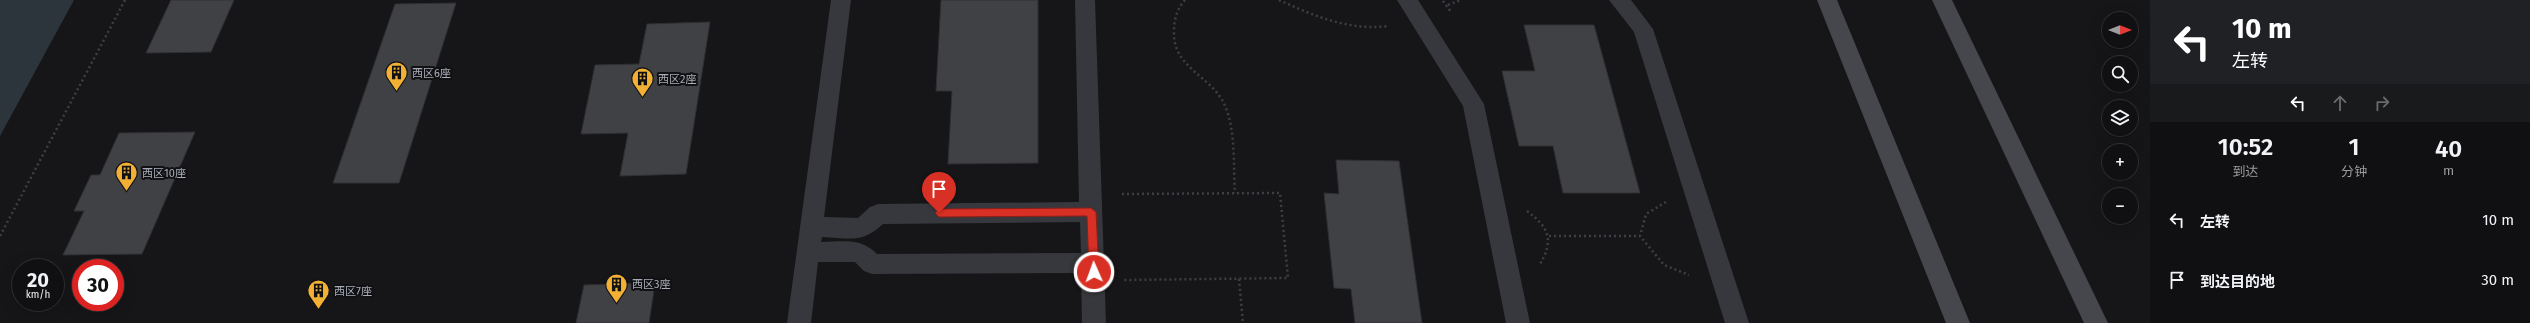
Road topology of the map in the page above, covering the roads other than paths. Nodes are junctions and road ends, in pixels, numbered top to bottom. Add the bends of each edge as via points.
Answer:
1 (841, 0) edge
2 (1085, 0) edge
3 (1407, 0) edge
4 (1619, 0) edge
5 (1827, 0) edge
6 (1942, 0) edge
7 (1091, 203) junction
8 (812, 227) junction
9 (808, 252) junction
10 (1094, 272) junction
11 (799, 323) edge
12 (1094, 323) edge
13 (1518, 323) edge
14 (1737, 323) edge
15 (1958, 323) edge
16 (2096, 323) edge

1 - 8 street
2 - 7 street
3 - 13 street via 1473,104
4 - 14 street via 1643,29
5 - 15 street
6 - 16 street
7 - 8 street via 878,214 863,228
7 - 10 street
8 - 9 street
9 - 10 street via 860,252 872,264
9 - 11 street
10 - 12 street

